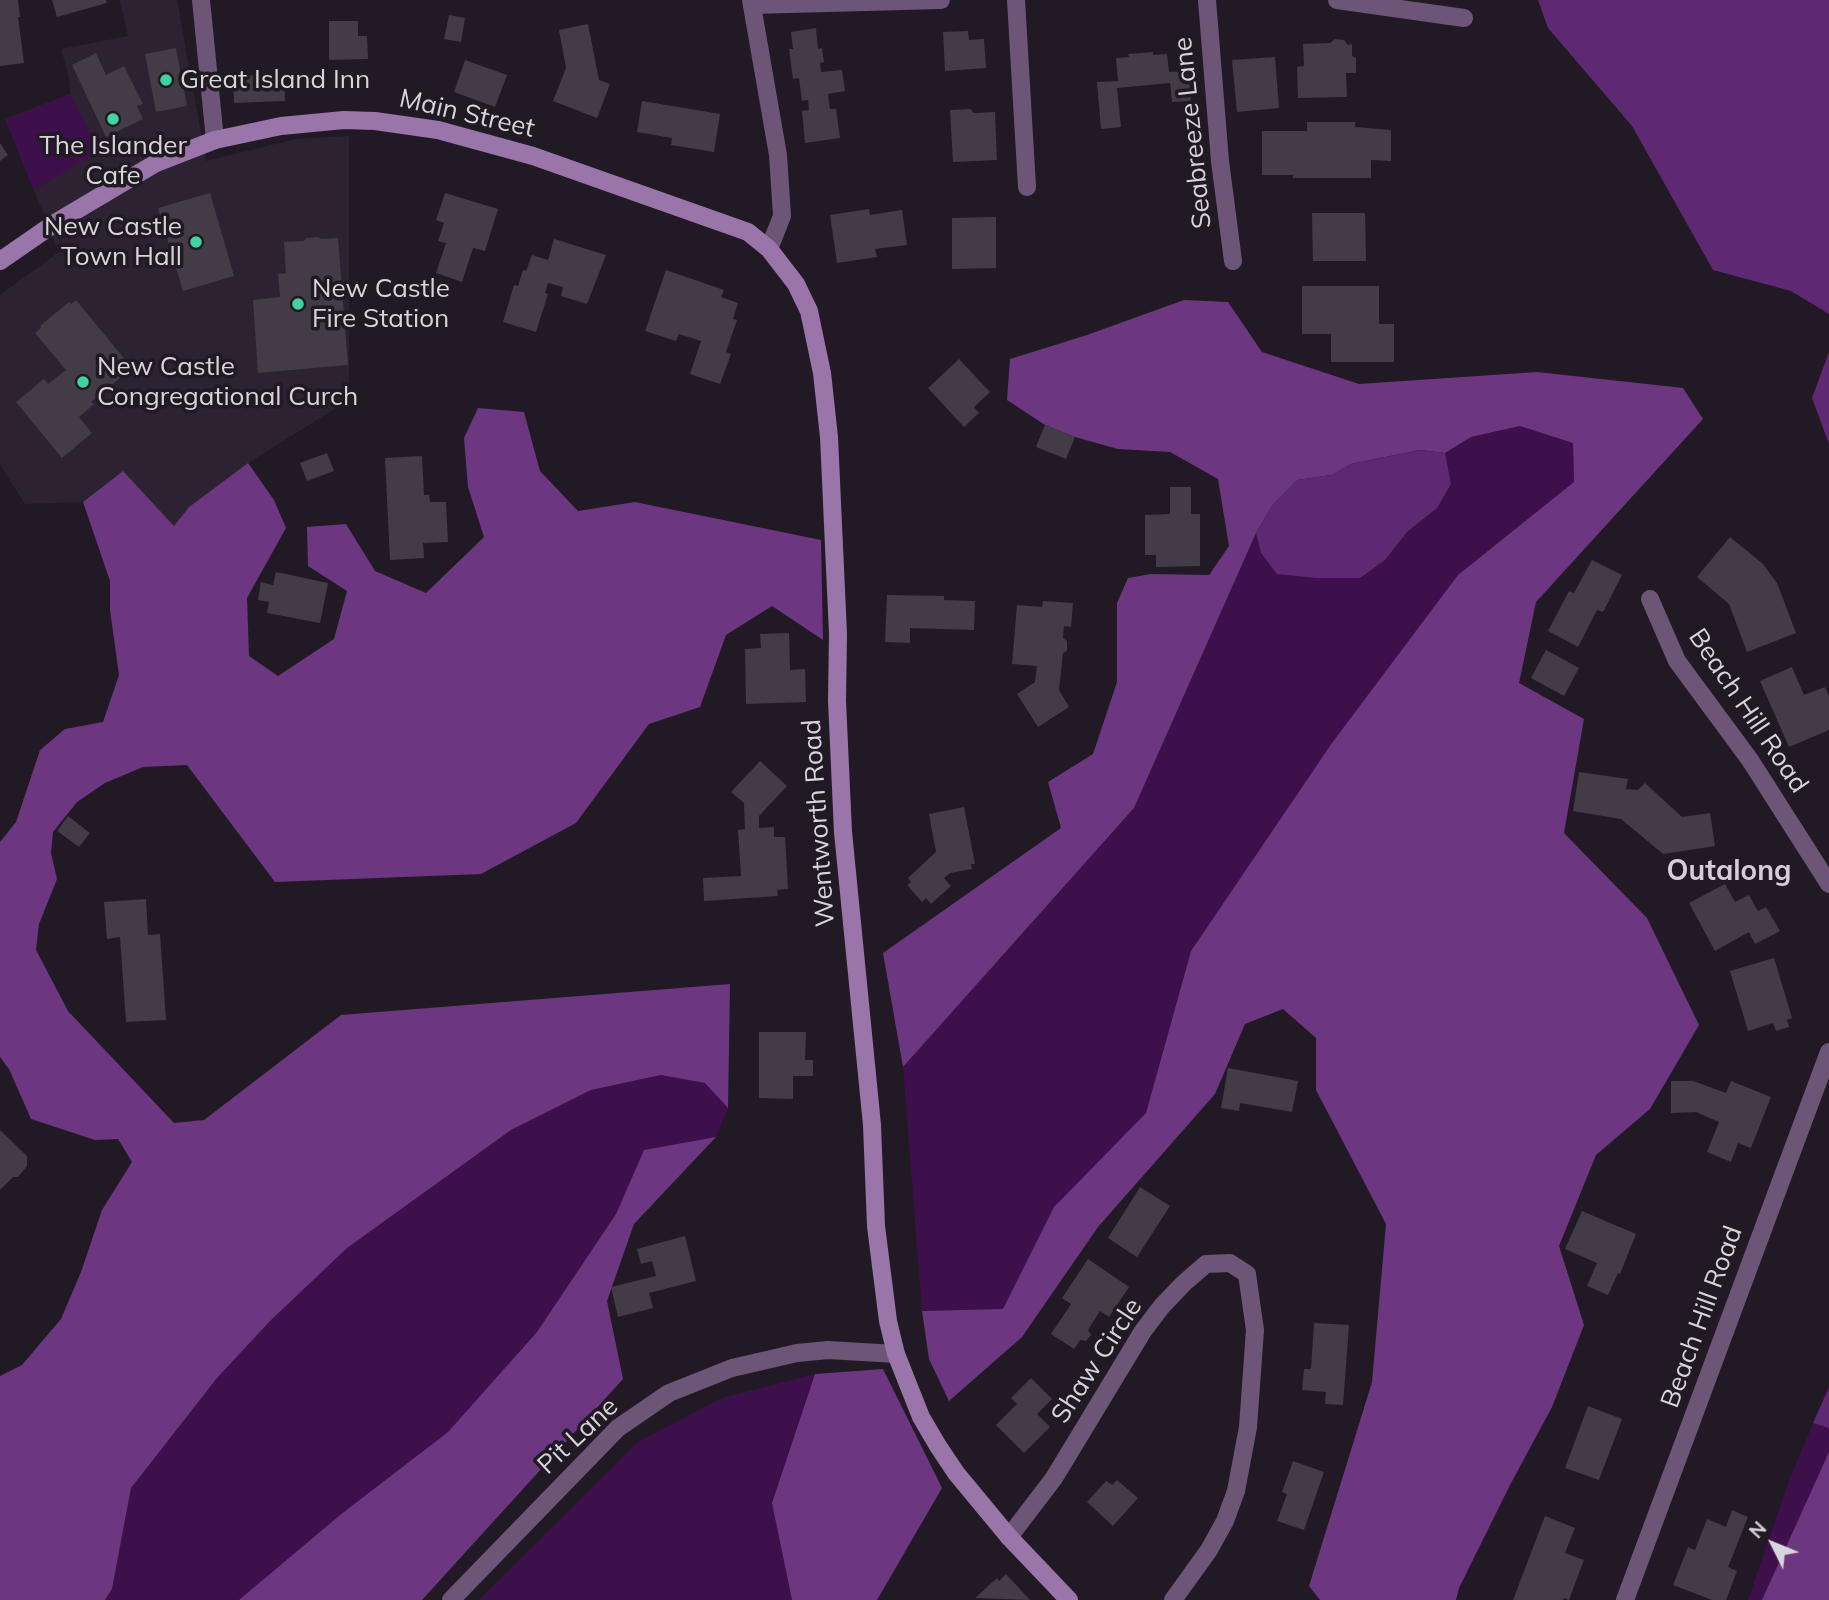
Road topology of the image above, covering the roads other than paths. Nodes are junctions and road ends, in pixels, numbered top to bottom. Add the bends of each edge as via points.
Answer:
1 (201, 0) edge
2 (941, 0) edge
3 (1016, 0) edge
4 (1207, 0) edge
5 (1337, 0) edge
6 (752, 2) edge
7 (1464, 18) dead end
8 (215, 140) junction
9 (1027, 187) dead end
10 (769, 249) junction
11 (0, 261) edge
12 (1233, 261) dead end
13 (1650, 600) dead end
14 (1829, 884) edge
15 (1829, 1052) edge
16 (897, 1354) junction
17 (1009, 1537) junction
18 (451, 1600) edge
19 (1069, 1600) edge
20 (1173, 1600) edge
21 (1625, 1600) edge

1 - 8 street
2 - 6 street
3 - 9 street
4 - 12 street, Seabreeze Lane
5 - 7 street
6 - 10 street via 778,155 782,216
8 - 10 main road, Main Street via 281,126 344,120 438,130 533,156 692,211 748,232
8 - 11 main road, Main Street via 124,180
10 - 16 main road, Wentworth Road via 796,284 809,312 822,373 837,586 843,832 872,1125 876,1226
13 - 14 street, Beach Hill Road via 1677,661 1750,760
15 - 21 street, Beach Hill Road
16 - 17 main road, Wentworth Road via 921,1417 938,1446
16 - 18 street, Pit Lane via 797,1353 732,1368 669,1393 618,1428
17 - 19 main road, Wentworth Road
17 - 20 street, Shaw Circle via 1054,1478 1162,1306 1206,1264 1230,1263 1247,1274 1255,1330 1248,1427 1236,1491 1225,1521

